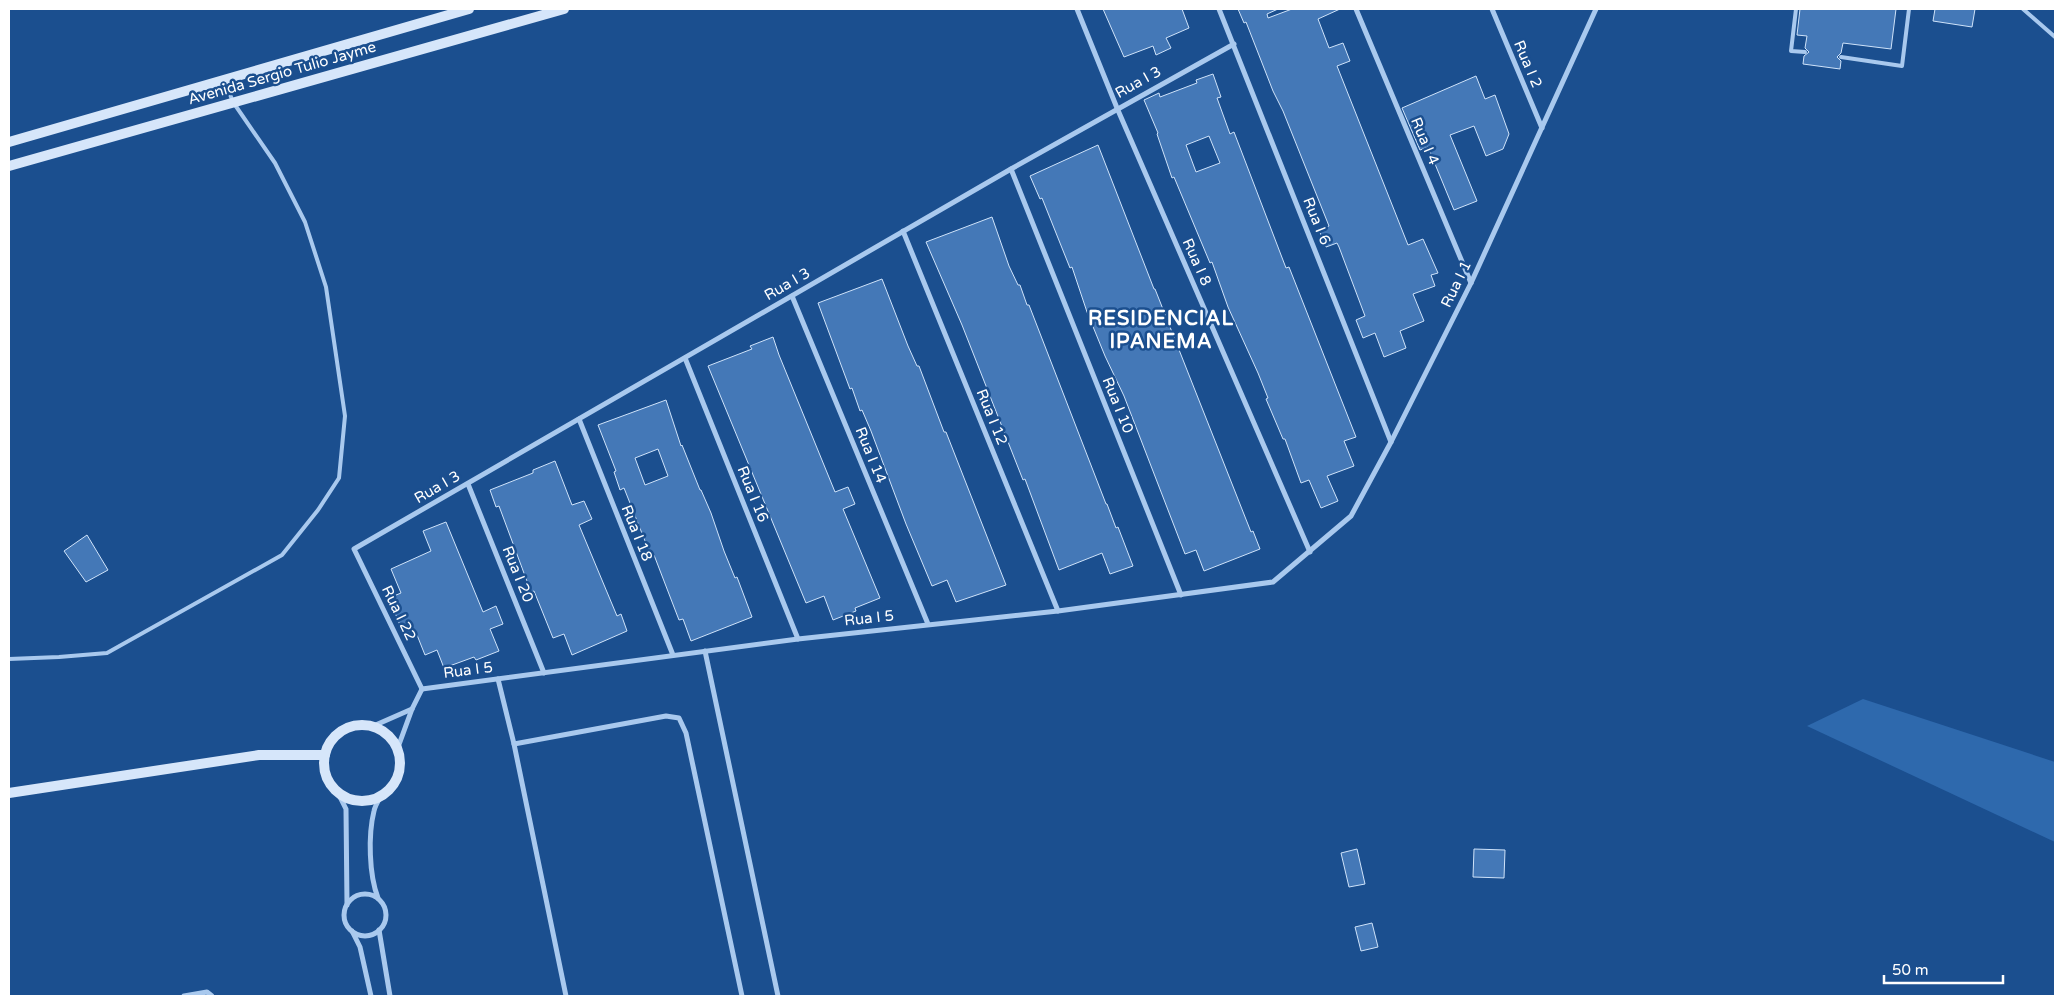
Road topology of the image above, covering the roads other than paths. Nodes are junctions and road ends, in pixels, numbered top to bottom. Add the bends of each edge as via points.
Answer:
1 (469, 9) edge
2 (564, 9) edge
3 (1077, 9) edge
4 (1219, 9) edge
5 (1356, 9) edge
6 (1492, 9) edge
7 (1596, 9) edge
8 (1796, 9) edge
9 (1909, 9) edge
10 (2023, 9) edge
11 (2055, 37) edge
12 (1234, 44) junction
13 (1805, 52) dead end
14 (1841, 57) dead end
15 (224, 80) junction
16 (234, 102) junction
17 (1117, 108) junction
18 (1542, 128) junction
19 (9, 142) edge
20 (9, 166) edge
21 (1011, 169) junction
22 (903, 231) junction
23 (1471, 283) junction
24 (792, 296) junction
25 (685, 358) junction
26 (579, 419) junction
27 (1391, 442) junction
28 (468, 484) junction
29 (354, 549) joint
30 (1310, 552) junction
31 (1181, 594) junction
32 (1058, 611) junction
33 (928, 624) junction
34 (798, 639) junction
35 (705, 651) junction
36 (673, 655) junction
37 (9, 658) edge
38 (544, 673) junction
39 (498, 679) junction
40 (422, 689) junction
41 (412, 709) junction
42 (371, 727) junction
43 (514, 744) junction
44 (397, 750) junction
45 (325, 755) junction
46 (9, 793) edge
47 (339, 794) junction
48 (381, 796) junction
49 (378, 898) junction
50 (347, 905) junction
51 (379, 930) junction
52 (352, 931) junction
53 (184, 996) edge
54 (212, 996) edge
55 (371, 996) edge
56 (390, 996) edge
57 (566, 996) edge
58 (742, 996) edge
59 (778, 996) edge

1 - 15 street, Avenida Sergio Tulio Jayme
2 - 16 street, Avenida Sergio Tulio Jayme
3 - 17 street, Rua I 8
4 - 12 street, Rua I 6
5 - 23 street, Rua I 4
6 - 18 street, Rua I 2
7 - 18 street, Rua I 1
8 - 13 lane via 1791,51
9 - 14 lane via 1902,66
10 - 11 lane
12 - 17 street, Rua I 3
12 - 27 street, Rua I 6
15 - 16 lane
15 - 19 street, Avenida Sergio Tulio Jayme
16 - 20 street, Avenida Sergio Tulio Jayme
16 - 37 lane via 279,172 305,222 326,287 345,416 339,478 282,555 107,653
17 - 21 street, Rua I 3
17 - 30 street, Rua I 8
18 - 23 street, Rua I 1
21 - 22 street, Rua I 3
21 - 31 street, Rua I 10
22 - 24 street, Rua I 3
22 - 32 street, Rua I 12
23 - 27 street, Rua I 1
24 - 25 street, Rua I 3
24 - 33 street, Rua I 14
25 - 26 street, Rua I 3
25 - 34 street, Rua I 16
26 - 28 street, Rua I 3
26 - 36 street, Rua I 18
27 - 30 street, Rua I 1 via 1350,516
28 - 29 street, Rua I 3
28 - 38 street, Rua I 20
29 - 40 street, Rua I 22
30 - 31 street, Rua I 5 via 1273,582
31 - 32 street, Rua I 5
32 - 33 street, Rua I 5
33 - 34 street, Rua I 5
34 - 35 street, Rua I 5
35 - 36 street, Rua I 5
35 - 59 street
36 - 38 street, Rua I 5
38 - 39 street, Rua I 5
39 - 40 street, Rua I 5
39 - 43 street
40 - 41 street
41 - 42 street
41 - 44 street
42 - 44 street via 388,736
42 - 45 street via 354,726 338,733
43 - 57 street
43 - 58 street via 666,716 679,718 686,733
44 - 48 street via 397,776
45 - 46 street via 259,755
45 - 47 street via 325,773
47 - 48 street via 355,801
47 - 50 street via 346,808
48 - 49 street via 374,809 372,838 372,884
49 - 50 street via 358,895
49 - 51 street via 386,910 386,918
50 - 52 street via 345,919
51 - 52 street via 366,936
51 - 56 street
52 - 55 street via 360,946
53 - 54 street via 207,992

